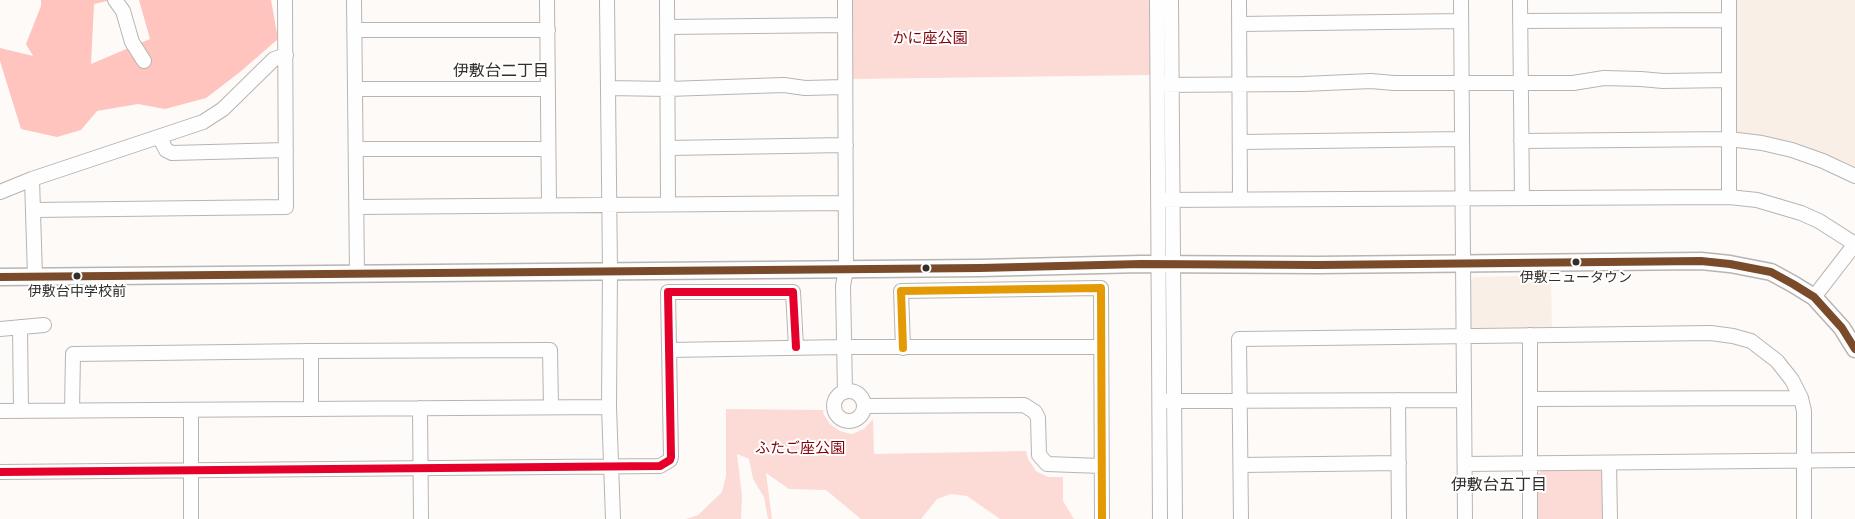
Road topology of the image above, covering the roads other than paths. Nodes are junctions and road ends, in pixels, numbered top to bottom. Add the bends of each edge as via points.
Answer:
1 (115, 0) edge
2 (285, 0) edge
3 (354, 0) edge
4 (547, 0) edge
5 (607, 0) edge
6 (667, 0) edge
7 (845, 0) edge
8 (1157, 0) edge
9 (1172, 0) edge
10 (1239, 0) edge
11 (1461, 0) edge
12 (1520, 0) edge
13 (1729, 0) edge
14 (1729, 20) junction
15 (1461, 21) junction
16 (1520, 22) junction
17 (1239, 24) junction
18 (845, 25) junction
19 (668, 27) junction
20 (354, 30) junction
21 (548, 30) junction
22 (286, 55) junction
23 (144, 61) dead end
24 (1729, 80) junction
25 (1521, 82) junction
26 (1462, 83) junction
27 (1240, 84) junction
28 (1165, 85) junction
29 (845, 86) junction
30 (608, 88) junction
31 (355, 89) junction
32 (548, 89) junction
33 (668, 89) junction
34 (160, 138) junction
35 (1462, 139) junction
36 (1729, 139) junction
37 (1521, 141) junction
38 (1240, 142) junction
39 (846, 145) junction
40 (668, 148) junction
41 (356, 149) junction
42 (548, 149) junction
43 (286, 150) junction
44 (1855, 176) edge
45 (32, 179) junction
46 (0, 192) edge
47 (1729, 197) junction
48 (1463, 198) junction
49 (1522, 198) junction
50 (1240, 199) junction
51 (1158, 200) junction
52 (1173, 200) junction
53 (846, 203) junction
54 (668, 204) junction
55 (549, 205) junction
56 (608, 205) junction
57 (357, 207) junction
58 (34, 210) junction
59 (1855, 244) edge
60 (1463, 263) junction
61 (1166, 264) junction
62 (846, 269) junction
63 (610, 270) junction
64 (357, 274) junction
65 (0, 277) edge
66 (35, 277) junction
67 (1814, 297) junction
68 (44, 325) dead end
69 (20, 327) junction
70 (0, 329) edge
71 (1530, 335) junction
72 (1463, 336) junction
73 (1101, 346) junction
74 (796, 347) junction
75 (848, 347) junction
76 (902, 348) junction
77 (1855, 349) edge
78 (669, 350) junction
79 (311, 351) junction
80 (849, 392) junction
81 (1801, 398) junction
82 (1530, 399) junction
83 (1398, 400) junction
84 (1464, 400) junction
85 (1159, 401) junction
86 (1175, 402) junction
87 (1240, 402) junction
88 (551, 406) junction
89 (864, 406) junction
90 (609, 407) junction
91 (420, 408) junction
92 (311, 409) junction
93 (72, 410) junction
94 (191, 410) junction
95 (0, 412) edge
96 (21, 412) junction
97 (1855, 460) edge
98 (1804, 461) junction
99 (1399, 463) junction
100 (1530, 463) junction
101 (1609, 463) junction
102 (1465, 464) junction
103 (1241, 465) junction
104 (612, 466) junction
105 (1101, 466) junction
106 (421, 468) junction
107 (191, 471) junction
108 (0, 472) edge
109 (191, 519) edge
110 (421, 519) edge
111 (613, 519) edge
112 (1102, 519) edge
113 (1160, 519) edge
114 (1175, 519) edge
115 (1241, 519) edge
116 (1399, 519) edge
117 (1465, 519) edge
118 (1530, 519) edge
119 (1610, 519) edge
120 (1804, 519) edge

1 - 23 street via 123,11 132,42
2 - 22 street
3 - 20 street
4 - 21 street
5 - 30 street
6 - 19 street
7 - 18 street
8 - 28 street
9 - 28 street
10 - 17 street
11 - 15 street
12 - 16 street
13 - 14 street
14 - 16 street
14 - 24 street
15 - 17 street
15 - 26 street
16 - 25 street
17 - 27 street
18 - 19 street
18 - 29 street
19 - 33 street
20 - 21 street
20 - 31 street
21 - 32 street
22 - 34 street via 274,59 215,116
22 - 43 street
24 - 25 street via 1604,78 1573,83
24 - 36 street
25 - 26 street
25 - 37 street
26 - 27 street
26 - 35 street
27 - 28 street
27 - 38 street
28 - 51 street
28 - 52 street
29 - 33 street via 748,85
29 - 39 street
30 - 33 street
30 - 56 street
31 - 32 street
31 - 41 street
32 - 42 street
33 - 40 street
34 - 43 street via 166,150 172,153
34 - 45 street
35 - 38 street
35 - 48 street
36 - 37 street
36 - 44 street via 1792,150
36 - 47 street
37 - 49 street
38 - 50 street
39 - 40 street
39 - 53 street
40 - 54 street
41 - 42 street
41 - 57 street
42 - 55 street
43 - 58 street via 286,208
45 - 46 street
45 - 58 street
47 - 49 street
47 - 59 street via 1757,200 1801,213
48 - 49 street
48 - 50 street
48 - 60 street
50 - 52 street
51 - 52 street
51 - 61 street
52 - 61 street
53 - 54 street
53 - 62 street
54 - 56 street
55 - 56 street
55 - 57 street
56 - 63 street
57 - 64 street
58 - 66 street
59 - 67 street
60 - 61 street
60 - 67 street via 1701,261 1771,272
60 - 72 street
61 - 62 street
61 - 85 street
61 - 86 street
62 - 63 street
62 - 75 street via 851,286
63 - 64 street
63 - 90 street
64 - 66 street
65 - 66 street
67 - 77 street via 1842,328
68 - 69 street
69 - 70 street
69 - 96 street
71 - 72 street
71 - 81 street via 1733,336 1751,341 1778,361
71 - 82 street
72 - 84 street
72 - 87 street via 1239,339
73 - 76 street
73 - 76 street via 1101,288 1091,288 902,291
73 - 105 street
74 - 75 street
74 - 78 street
74 - 78 street via 793,292 668,292
75 - 76 street
75 - 80 street
78 - 104 street via 670,460 660,466
79 - 88 street via 550,350
79 - 92 street
79 - 93 street via 73,354
80 - 89 street via 861,397
80 - 89 street via 838,396 834,405 841,418 856,419
81 - 82 street
81 - 98 street
82 - 100 street
83 - 84 street
83 - 87 street
83 - 99 street
84 - 102 street
85 - 86 street
85 - 113 street
86 - 87 street
86 - 114 street
87 - 103 street
88 - 90 street
88 - 91 street
89 - 105 street via 1024,405 1038,418 1039,455 1046,464
90 - 104 street
91 - 92 street
91 - 106 street
92 - 94 street
93 - 94 street
93 - 96 street
94 - 107 street
95 - 96 street
97 - 98 street
98 - 101 street
98 - 120 street
99 - 103 street
99 - 116 street
100 - 101 street
100 - 102 street
100 - 118 street
101 - 119 street
102 - 117 street
103 - 115 street
104 - 106 street
104 - 111 street
105 - 112 street
106 - 107 street
106 - 110 street
107 - 108 street
107 - 109 street

